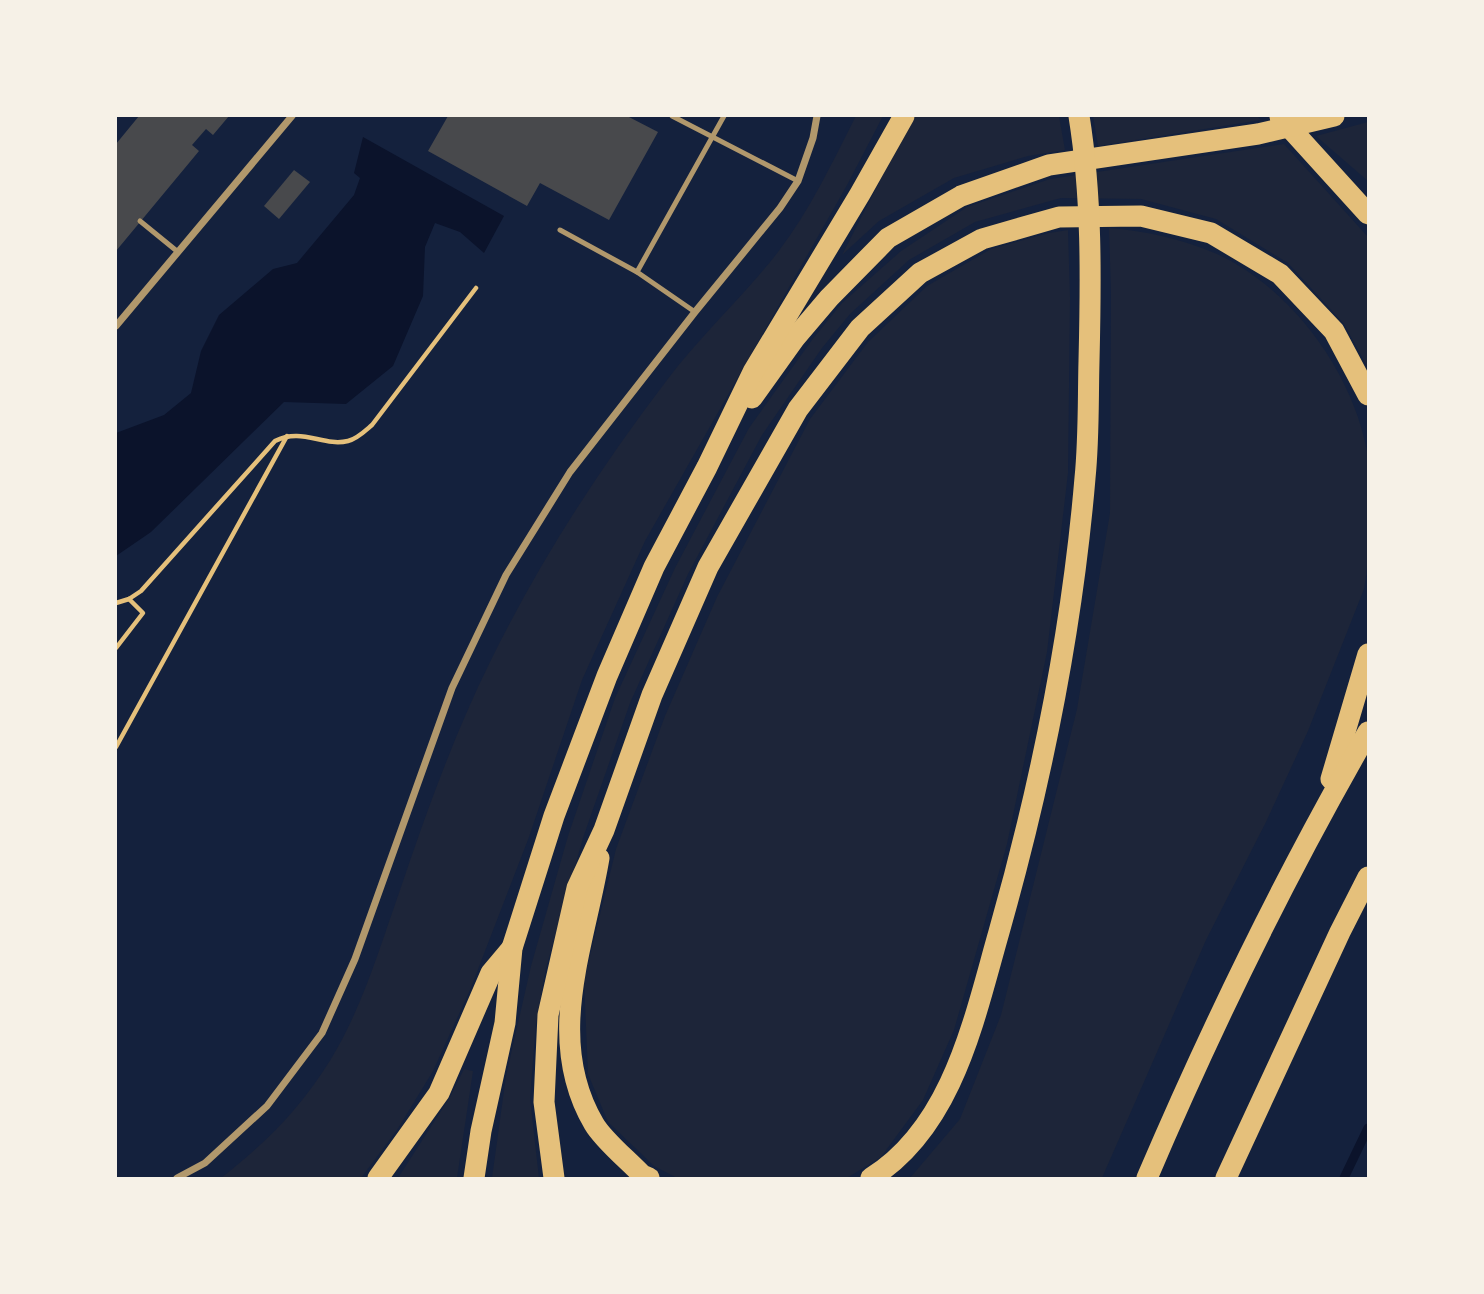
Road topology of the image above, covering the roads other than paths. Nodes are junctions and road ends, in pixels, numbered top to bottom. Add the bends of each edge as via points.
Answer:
1 (292, 116) edge
2 (672, 116) edge
3 (724, 116) edge
4 (817, 116) edge
5 (904, 116) edge
6 (1079, 116) edge
7 (1278, 116) edge
8 (1334, 116) edge
9 (713, 137) junction
10 (798, 181) junction
11 (1368, 214) edge
12 (140, 221) dead end
13 (560, 230) dead end
14 (177, 252) junction
15 (637, 272) junction
16 (695, 312) junction
17 (116, 326) edge
18 (1368, 395) edge
19 (707, 467) junction
20 (1368, 654) edge
21 (1368, 732) edge
22 (1315, 824) junction
23 (604, 830) junction
24 (1368, 877) edge
25 (512, 947) junction
26 (177, 1178) edge
27 (378, 1178) edge
28 (474, 1178) edge
29 (554, 1178) edge
30 (649, 1178) edge
31 (871, 1178) edge
32 (1147, 1178) edge
33 (1226, 1178) edge

1 - 14 street
2 - 9 lane
3 - 9 lane
4 - 10 street
5 - 19 highway via 753,372
6 - 31 highway via 1088,185 1091,295 1084,489 1063,657 1023,849 968,1037 937,1110 892,1165
7 - 11 highway
8 - 19 highway via 1258,134 1049,165 961,196 888,238 829,298 795,338
9 - 10 lane
9 - 15 lane
10 - 16 street
12 - 14 lane
13 - 15 lane
14 - 17 street
15 - 16 lane
16 - 26 street via 570,472 506,575 452,688 355,959 322,1033 267,1106 205,1163
18 - 23 highway via 1334,331 1280,274 1211,233 1141,216 1059,217 982,239 920,273 860,328 798,409 715,555 652,695
19 - 25 highway via 654,567 607,676 554,816
20 - 22 highway
21 - 22 highway
22 - 32 highway via 1190,1077
23 - 29 highway via 577,888 548,1015 544,1102
23 - 30 highway via 576,962 569,1020 573,1076 595,1126
24 - 33 highway
25 - 27 highway via 491,973 439,1093
25 - 28 highway via 505,1023

